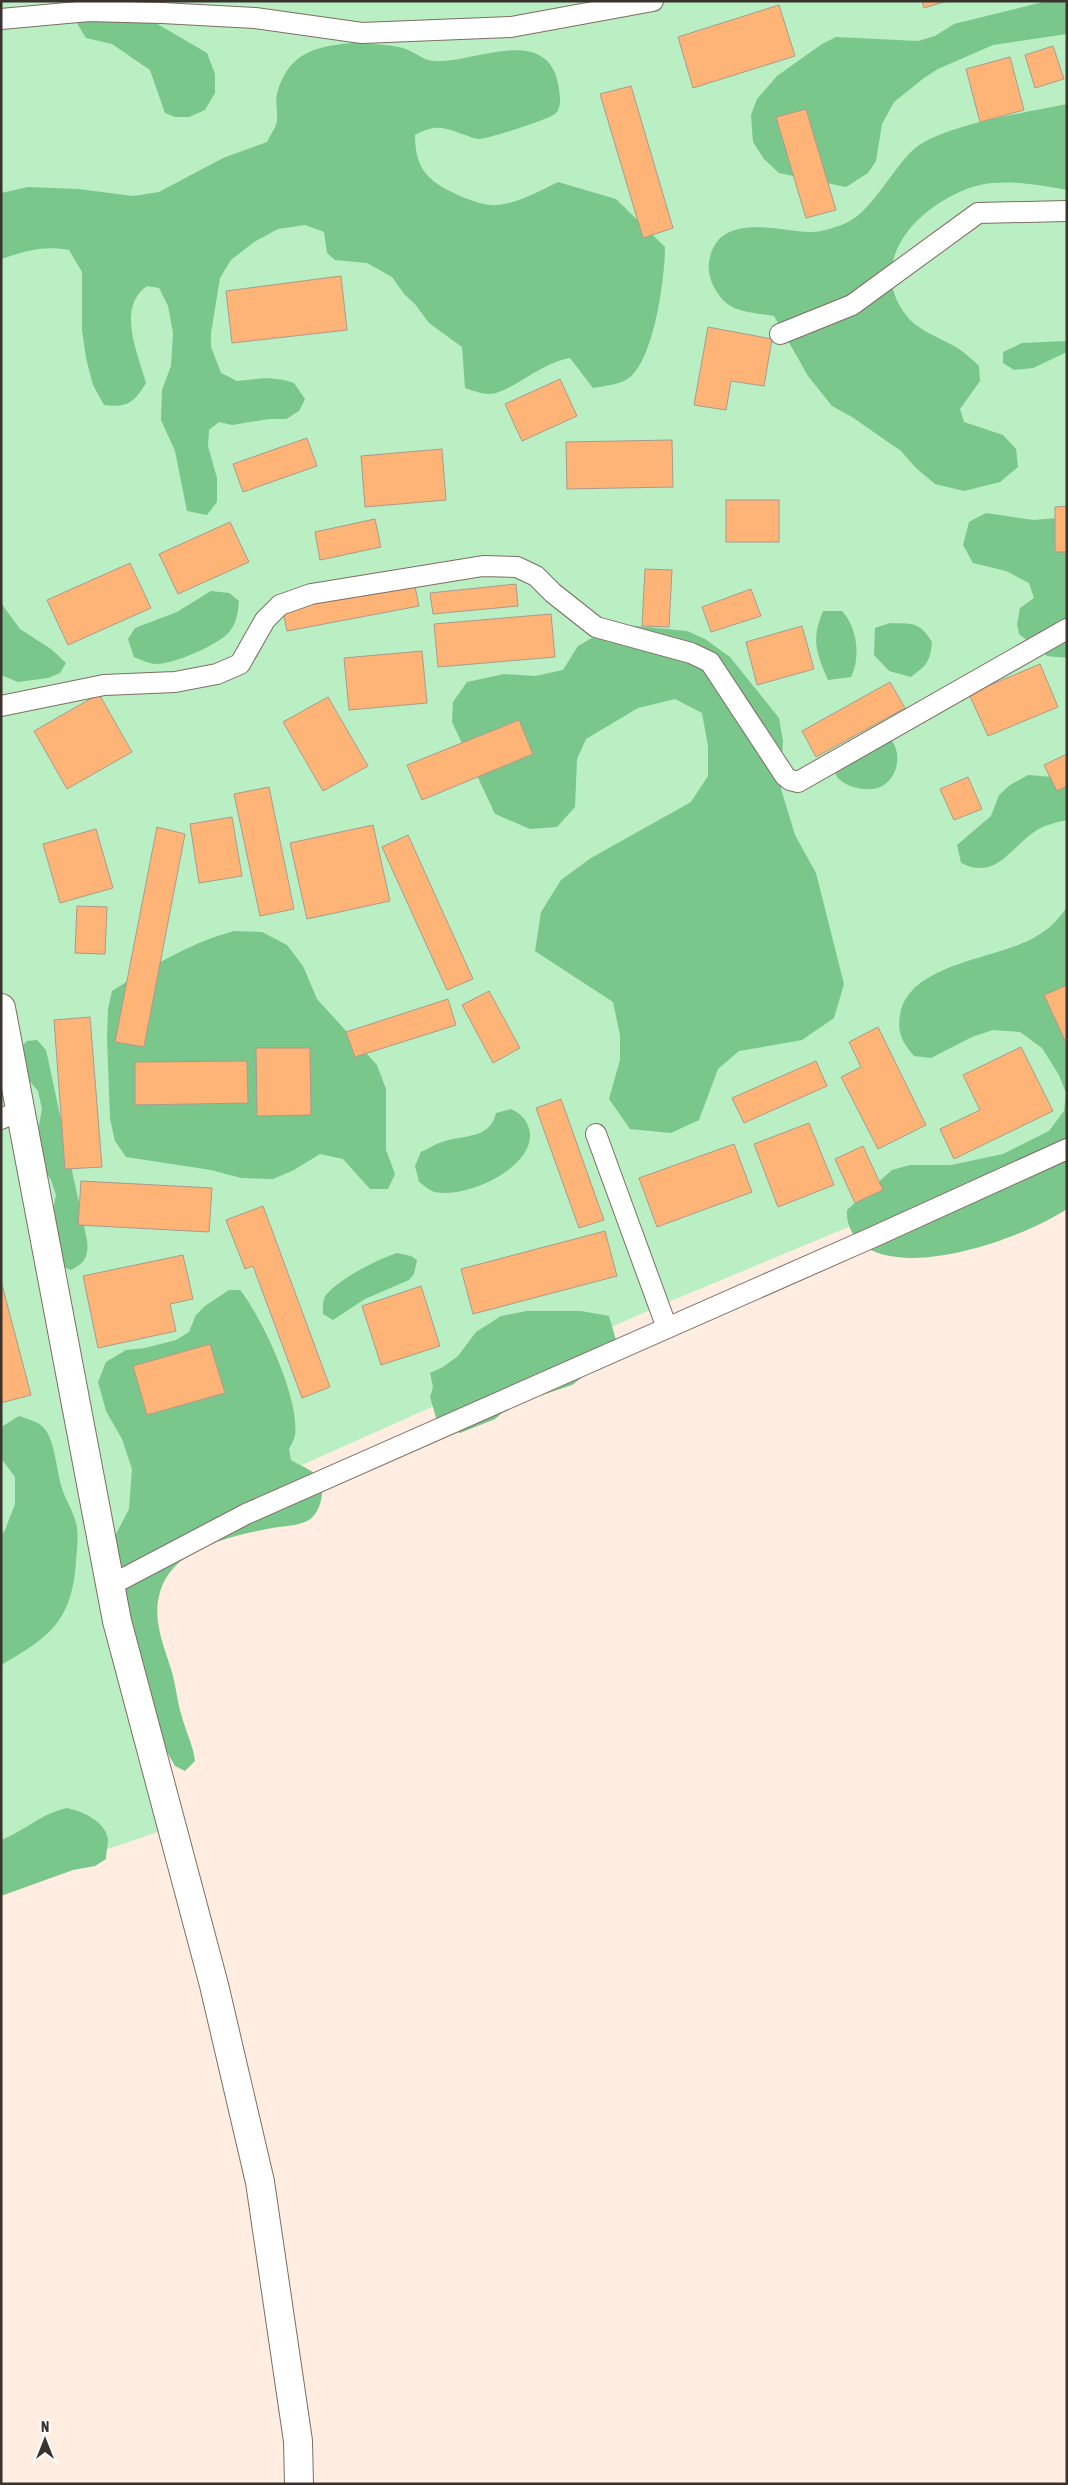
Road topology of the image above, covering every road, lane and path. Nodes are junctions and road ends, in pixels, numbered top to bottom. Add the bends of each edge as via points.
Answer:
1 (122, 1) edge
2 (654, 1) edge
3 (1, 14) edge
4 (1, 19) edge
5 (1067, 211) edge
6 (780, 334) dead end
7 (1067, 629) edge
8 (1, 706) edge
9 (1, 1008) edge
10 (11, 1114) edge
11 (596, 1134) dead end
12 (1067, 1149) edge
13 (667, 1328) junction
14 (110, 1585) junction
15 (299, 2484) edge

1 - 3 lane
2 - 4 lane via 511,26 362,33 255,18 162,13 88,11
5 - 6 lane via 978,213 852,305
7 - 8 lane via 798,782 785,776 710,662 691,653 596,627 536,576 517,567 483,566 311,594 280,605 265,620 240,664 217,674 175,682 104,685
9 - 10 main road
10 - 14 main road
11 - 13 lane
12 - 13 lane
13 - 14 lane via 246,1514
14 - 15 main road via 214,1985 260,2182 298,2441

